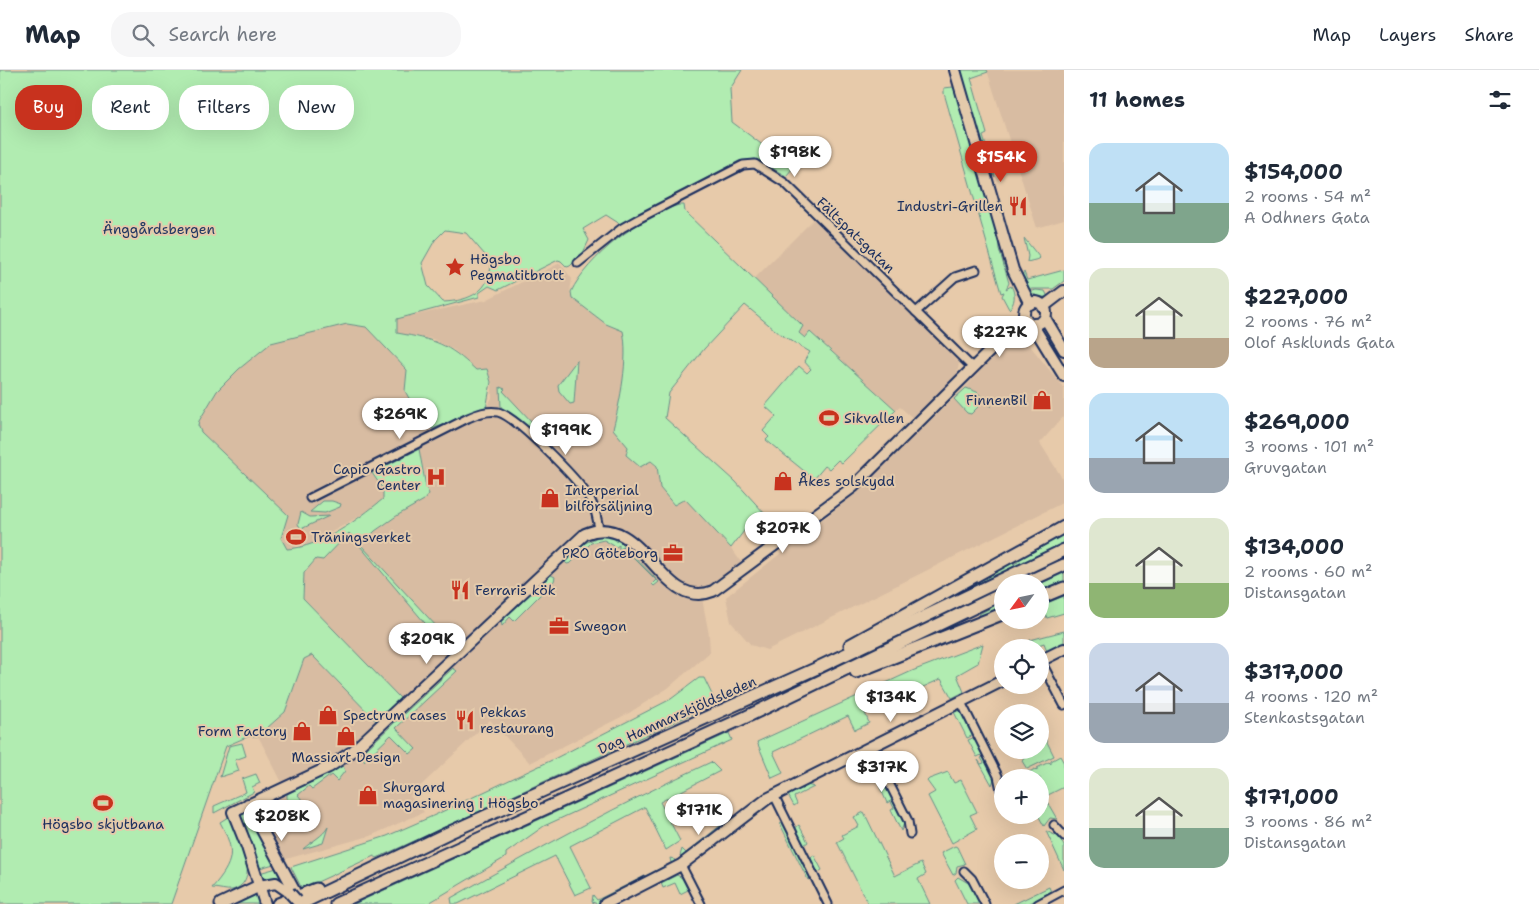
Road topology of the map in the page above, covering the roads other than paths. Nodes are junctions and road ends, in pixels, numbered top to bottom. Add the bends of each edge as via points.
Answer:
1 (955, 70) edge
2 (578, 264) dead end
3 (976, 270) dead end
4 (1064, 291) edge
5 (1030, 304) junction
6 (1043, 307) junction
7 (916, 312) junction
8 (1045, 318) junction
9 (1029, 322) junction
10 (1064, 350) edge
11 (973, 368) junction
12 (1064, 376) edge
13 (310, 498) dead end
14 (1064, 528) edge
15 (599, 529) junction
16 (1064, 550) edge
17 (1064, 565) edge
18 (1044, 574) edge
19 (1064, 588) edge
20 (1049, 594) edge
21 (994, 598) edge
22 (994, 617) edge
23 (1064, 649) edge
24 (1049, 657) edge
25 (1049, 676) edge
26 (994, 684) edge
27 (961, 702) junction
28 (1064, 705) edge
29 (733, 707) junction
30 (746, 717) junction
31 (871, 747) junction
32 (994, 769) edge
33 (774, 795) junction
34 (248, 804) junction
35 (1054, 825) dead end
36 (448, 833) junction
37 (910, 834) dead end
38 (1064, 836) edge
39 (681, 865) junction
40 (964, 871) dead end
41 (259, 886) junction
42 (1064, 890) edge
43 (291, 891) junction
44 (264, 902) edge
45 (298, 903) edge
46 (221, 904) edge
47 (278, 904) edge
48 (336, 904) edge
49 (605, 904) edge
50 (701, 904) edge
51 (828, 904) edge
52 (985, 904) edge
53 (1038, 904) edge

1 - 5 street via 1014,270
2 - 7 street, Fältspatsgatan via 622,228 743,165 755,164 785,183
3 - 7 street via 955,277
4 - 6 street
5 - 6 street via 1037,303
5 - 9 street via 1025,311
6 - 8 street
7 - 11 street, Fältspatsgatan
8 - 9 street via 1038,324
8 - 10 street
9 - 11 street via 1010,331
9 - 12 street
11 - 15 street via 853,487 713,591 702,594 685,591 669,580 622,534
13 - 15 street via 468,418 497,412 511,418 578,484 595,509
14 - 29 main road
15 - 34 street via 585,534 576,542 353,751 329,766
16 - 29 main road, Dag Hammarskjöldsleden
17 - 18 main road
19 - 20 main road
21 - 30 main road, Dag Hammarskjöldsleden
22 - 30 main road
23 - 24 street
25 - 28 street
26 - 27 street
27 - 31 street
27 - 32 street
29 - 36 main road, Dag Hammarskjöldsleden
30 - 48 main road, Dag Hammarskjöldsleden
31 - 33 street
31 - 37 street via 908,821
33 - 39 street
33 - 51 street
34 - 41 street via 233,812
34 - 43 street
35 - 38 street
36 - 45 main road, Dag Hammarskjöldsleden
36 - 47 main road
39 - 49 street
39 - 50 street
40 - 52 street
41 - 43 street via 276,883
41 - 44 street
41 - 46 main road
42 - 53 street
43 - 45 street, bridge

